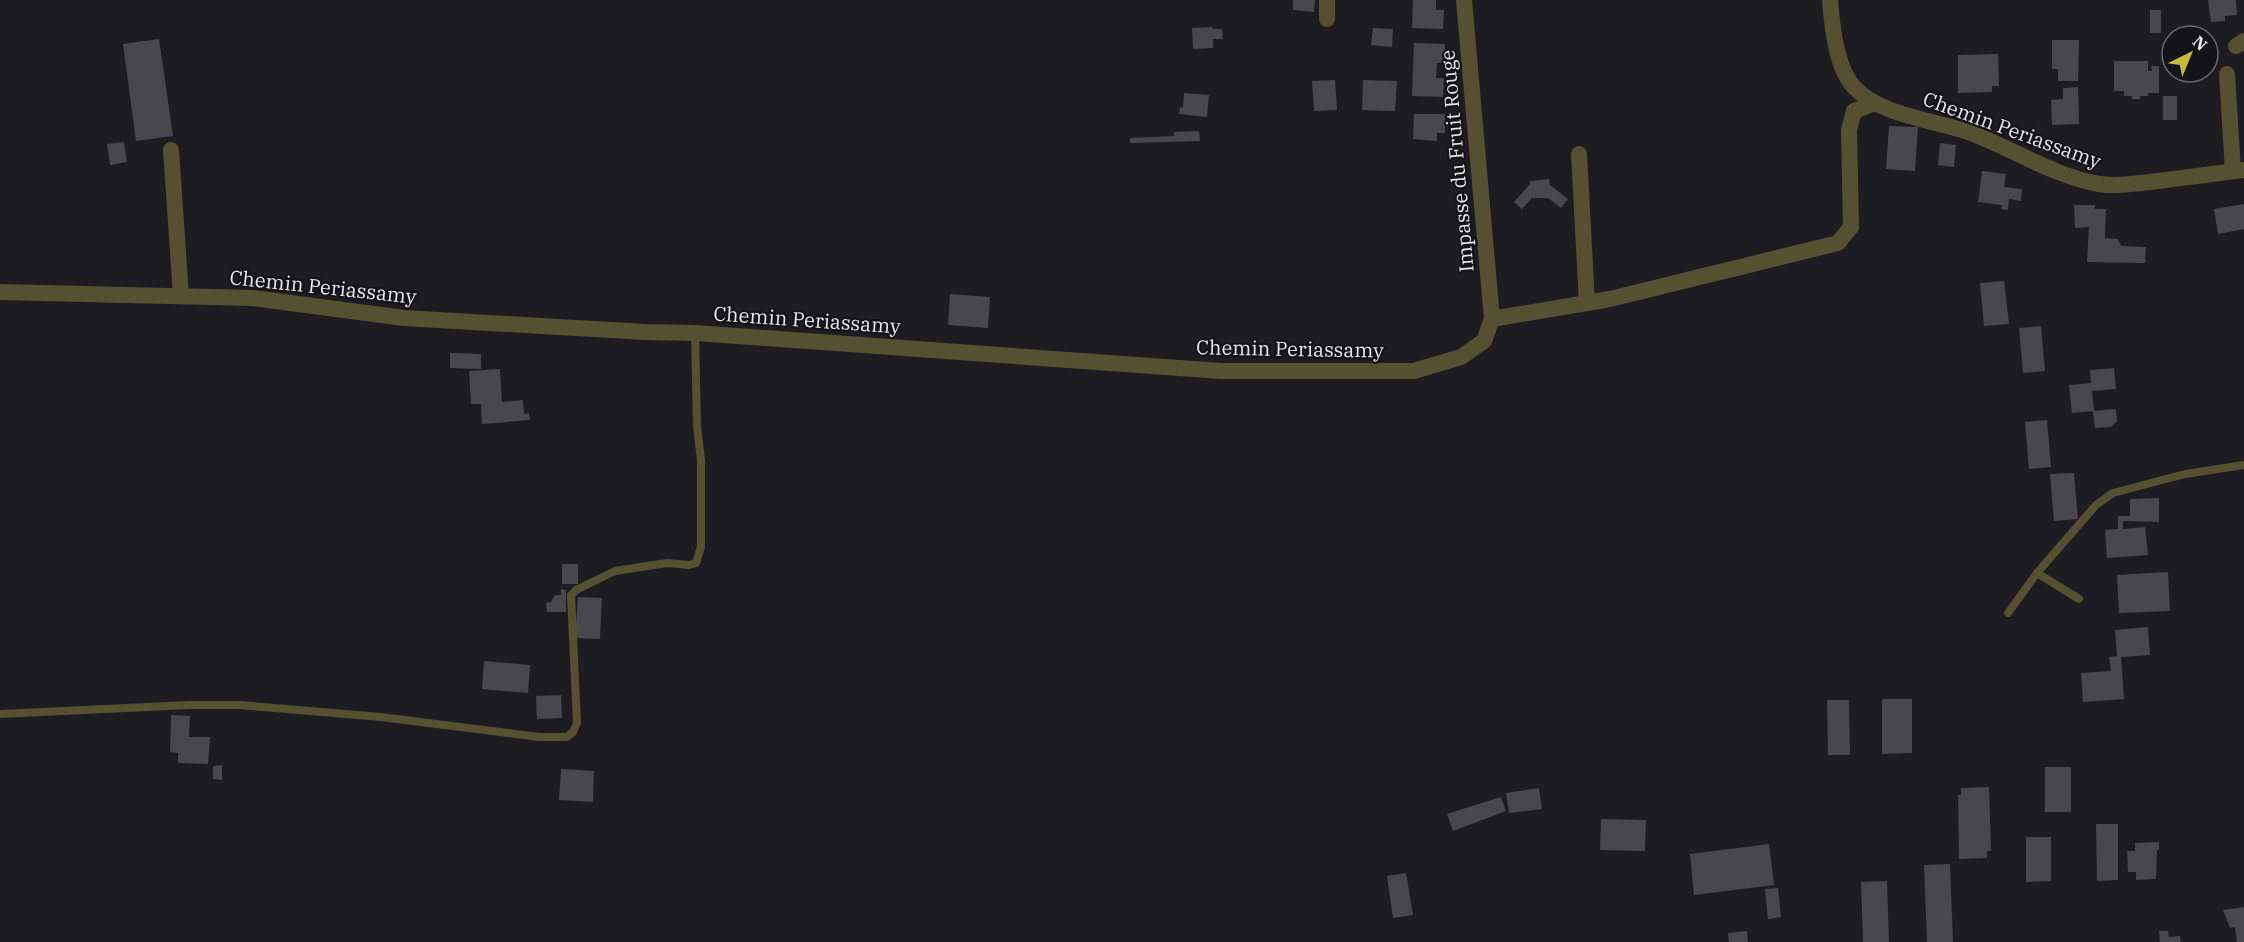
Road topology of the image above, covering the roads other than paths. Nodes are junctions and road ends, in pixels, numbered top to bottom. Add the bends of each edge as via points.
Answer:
1 (1327, 0) edge
2 (1464, 0) edge
3 (1830, 0) edge
4 (1327, 19) dead end
5 (2227, 74) dead end
6 (1875, 103) junction
7 (171, 150) dead end
8 (1579, 154) dead end
9 (2239, 171) edge
10 (0, 292) edge
11 (181, 296) junction
12 (1587, 303) junction
13 (1492, 318) junction
14 (695, 333) junction
15 (2244, 465) edge
16 (2037, 573) junction
17 (2079, 599) dead end
18 (2008, 613) dead end
19 (0, 714) edge

1 - 4 street
2 - 13 street, Impasse du Fruit Rouge
3 - 6 street, Chemin Periassamy via 1838,53 1851,84
5 - 9 street
6 - 9 street, Chemin Periassamy via 1970,133 2076,178 2100,184 2124,185
6 - 12 street via 1854,111 1849,130 1851,227 1838,243
7 - 11 street
8 - 12 street
10 - 11 street, Chemin Periassamy
11 - 14 street, Chemin Periassamy via 253,298 404,318
12 - 13 street
13 - 14 street, Chemin Periassamy via 1484,341 1461,357 1414,371 1221,371
14 - 19 lane via 701,460 699,557 689,565 667,563 615,571 571,595 577,723 567,737 240,705
15 - 16 lane via 2185,474 2113,494 2096,505
16 - 17 lane
16 - 18 lane

